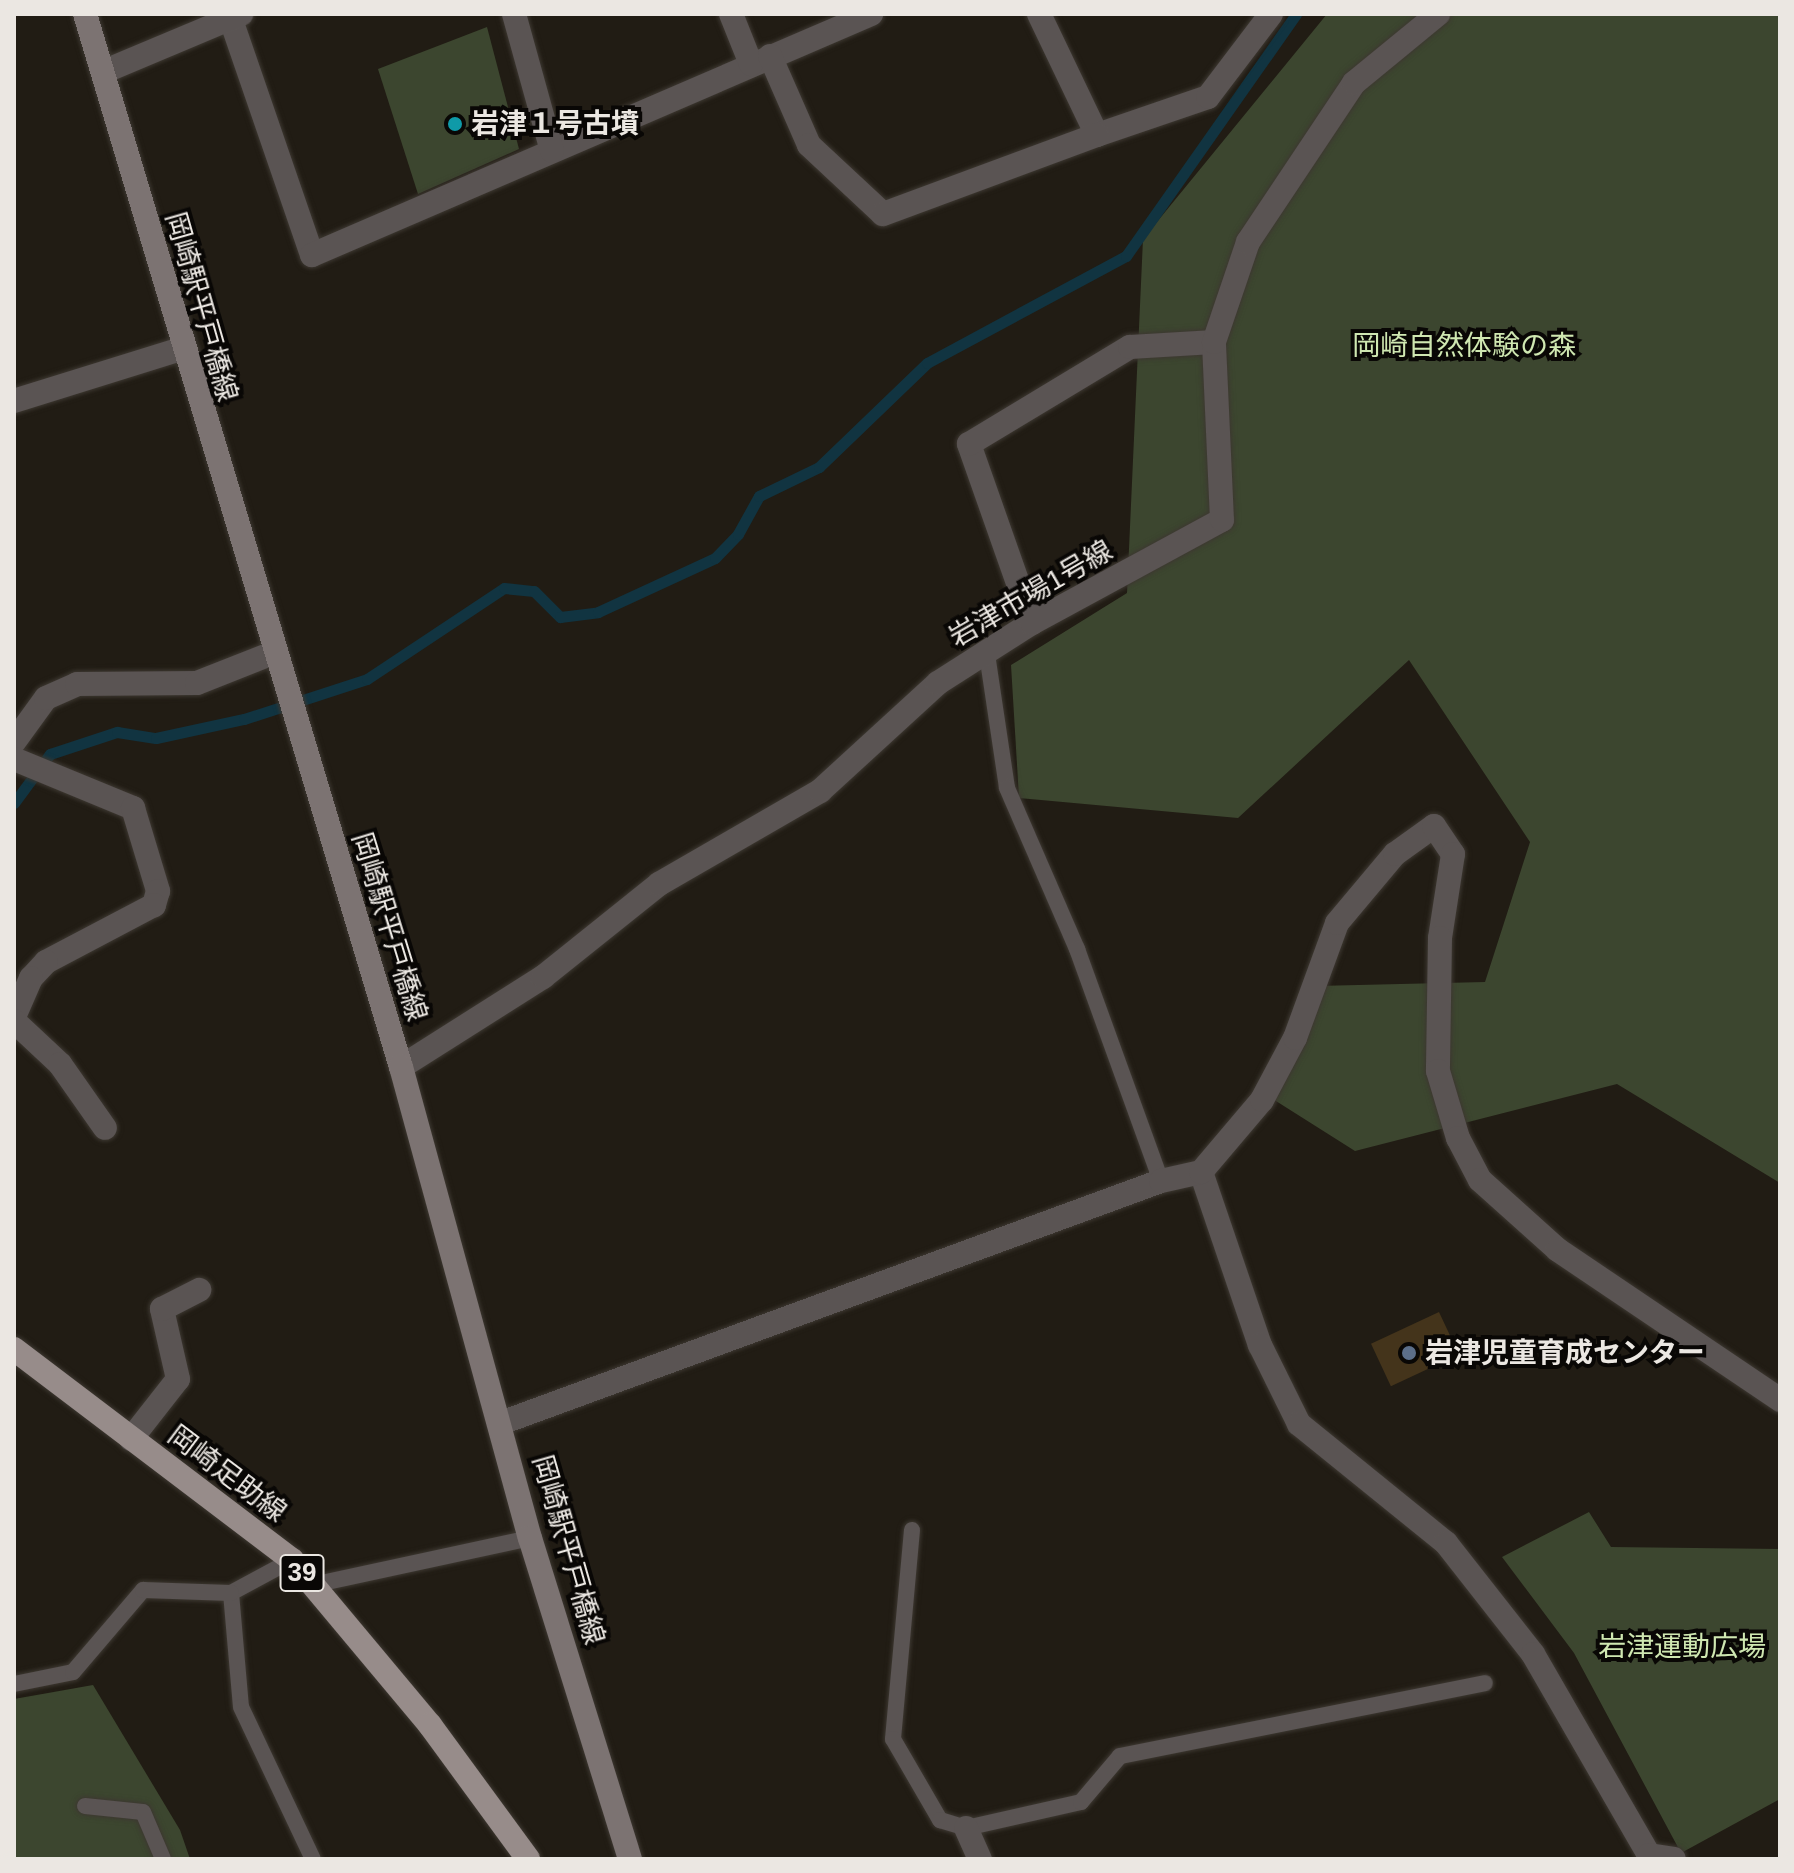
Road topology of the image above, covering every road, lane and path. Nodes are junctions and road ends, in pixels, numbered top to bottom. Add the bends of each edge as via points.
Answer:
1 (85, 14) edge
2 (514, 14) edge
3 (731, 14) edge
4 (871, 14) edge
5 (1039, 14) edge
6 (1271, 14) edge
7 (1438, 14) edge
8 (233, 15) edge
9 (761, 60) junction
10 (103, 72) junction
11 (1097, 135) junction
12 (552, 151) junction
13 (1214, 342) junction
14 (181, 349) junction
15 (14, 401) edge
16 (1032, 623) junction
17 (273, 653) junction
18 (987, 654) junction
19 (14, 742) edge
20 (14, 759) edge
21 (14, 1019) edge
22 (401, 1067) junction
23 (105, 1128) dead end
24 (1201, 1172) junction
25 (1161, 1181) junction
26 (199, 1290) dead end
27 (14, 1349) edge
28 (1780, 1400) edge
29 (501, 1423) junction
30 (131, 1439) junction
31 (912, 1530) dead end
32 (530, 1538) junction
33 (292, 1560) junction
34 (313, 1585) junction
35 (231, 1593) junction
36 (1485, 1683) dead end
37 (14, 1684) edge
38 (85, 1806) dead end
39 (966, 1828) junction
40 (163, 1859) edge
41 (313, 1859) edge
42 (528, 1859) edge
43 (630, 1859) edge
44 (980, 1859) edge
45 (1674, 1859) edge

1 - 10 street, 岡崎駅平戸橋線
2 - 12 street
3 - 9 street
4 - 9 street
5 - 11 street
6 - 11 street via 1208,97
7 - 13 street, 岩津市場1号線 via 1354,83 1304,151 1248,242
8 - 10 street
8 - 12 street via 312,255
9 - 11 street via 809,145 883,214
9 - 12 street
10 - 14 street, 岡崎駅平戸橋線
13 - 16 street, 岩津市場1号線 via 1222,520
13 - 16 street via 1130,347 969,444
14 - 15 street
14 - 17 street, 岡崎駅平戸橋線
16 - 18 street, 岩津市場1号線
17 - 19 street via 197,683 77,684 46,698
17 - 22 street, 岡崎駅平戸橋線
18 - 22 street, 岩津市場1号線 via 938,683 820,791 659,884 543,977
18 - 25 lane via 1007,788 1077,949
20 - 21 street via 133,808 158,891 154,905 46,962 31,978
21 - 23 street via 60,1064
22 - 29 street, 岡崎駅平戸橋線
24 - 25 street
24 - 28 street via 1262,1100 1295,1038 1337,923 1395,854 1434,826 1453,854 1440,938 1438,1071 1458,1138 1480,1180 1558,1250
24 - 45 street via 1260,1345 1299,1424 1446,1543 1533,1654 1649,1855
25 - 29 street
26 - 30 street via 162,1309 178,1379
27 - 30 main road, 岡崎足助線 / 39
29 - 32 street, 岡崎駅平戸橋線
30 - 33 main road, 岡崎足助線 / 39
31 - 39 lane via 893,1739 940,1820
32 - 34 lane
32 - 43 street, 岡崎駅平戸橋線
33 - 34 main road, 岡崎足助線 / 39
33 - 35 lane
34 - 42 main road, 岡崎足助線 / 39 via 430,1725
35 - 37 lane via 143,1590 73,1672
35 - 41 lane via 241,1707
36 - 39 lane via 1120,1756 1081,1802
38 - 40 lane via 143,1812
39 - 44 street

